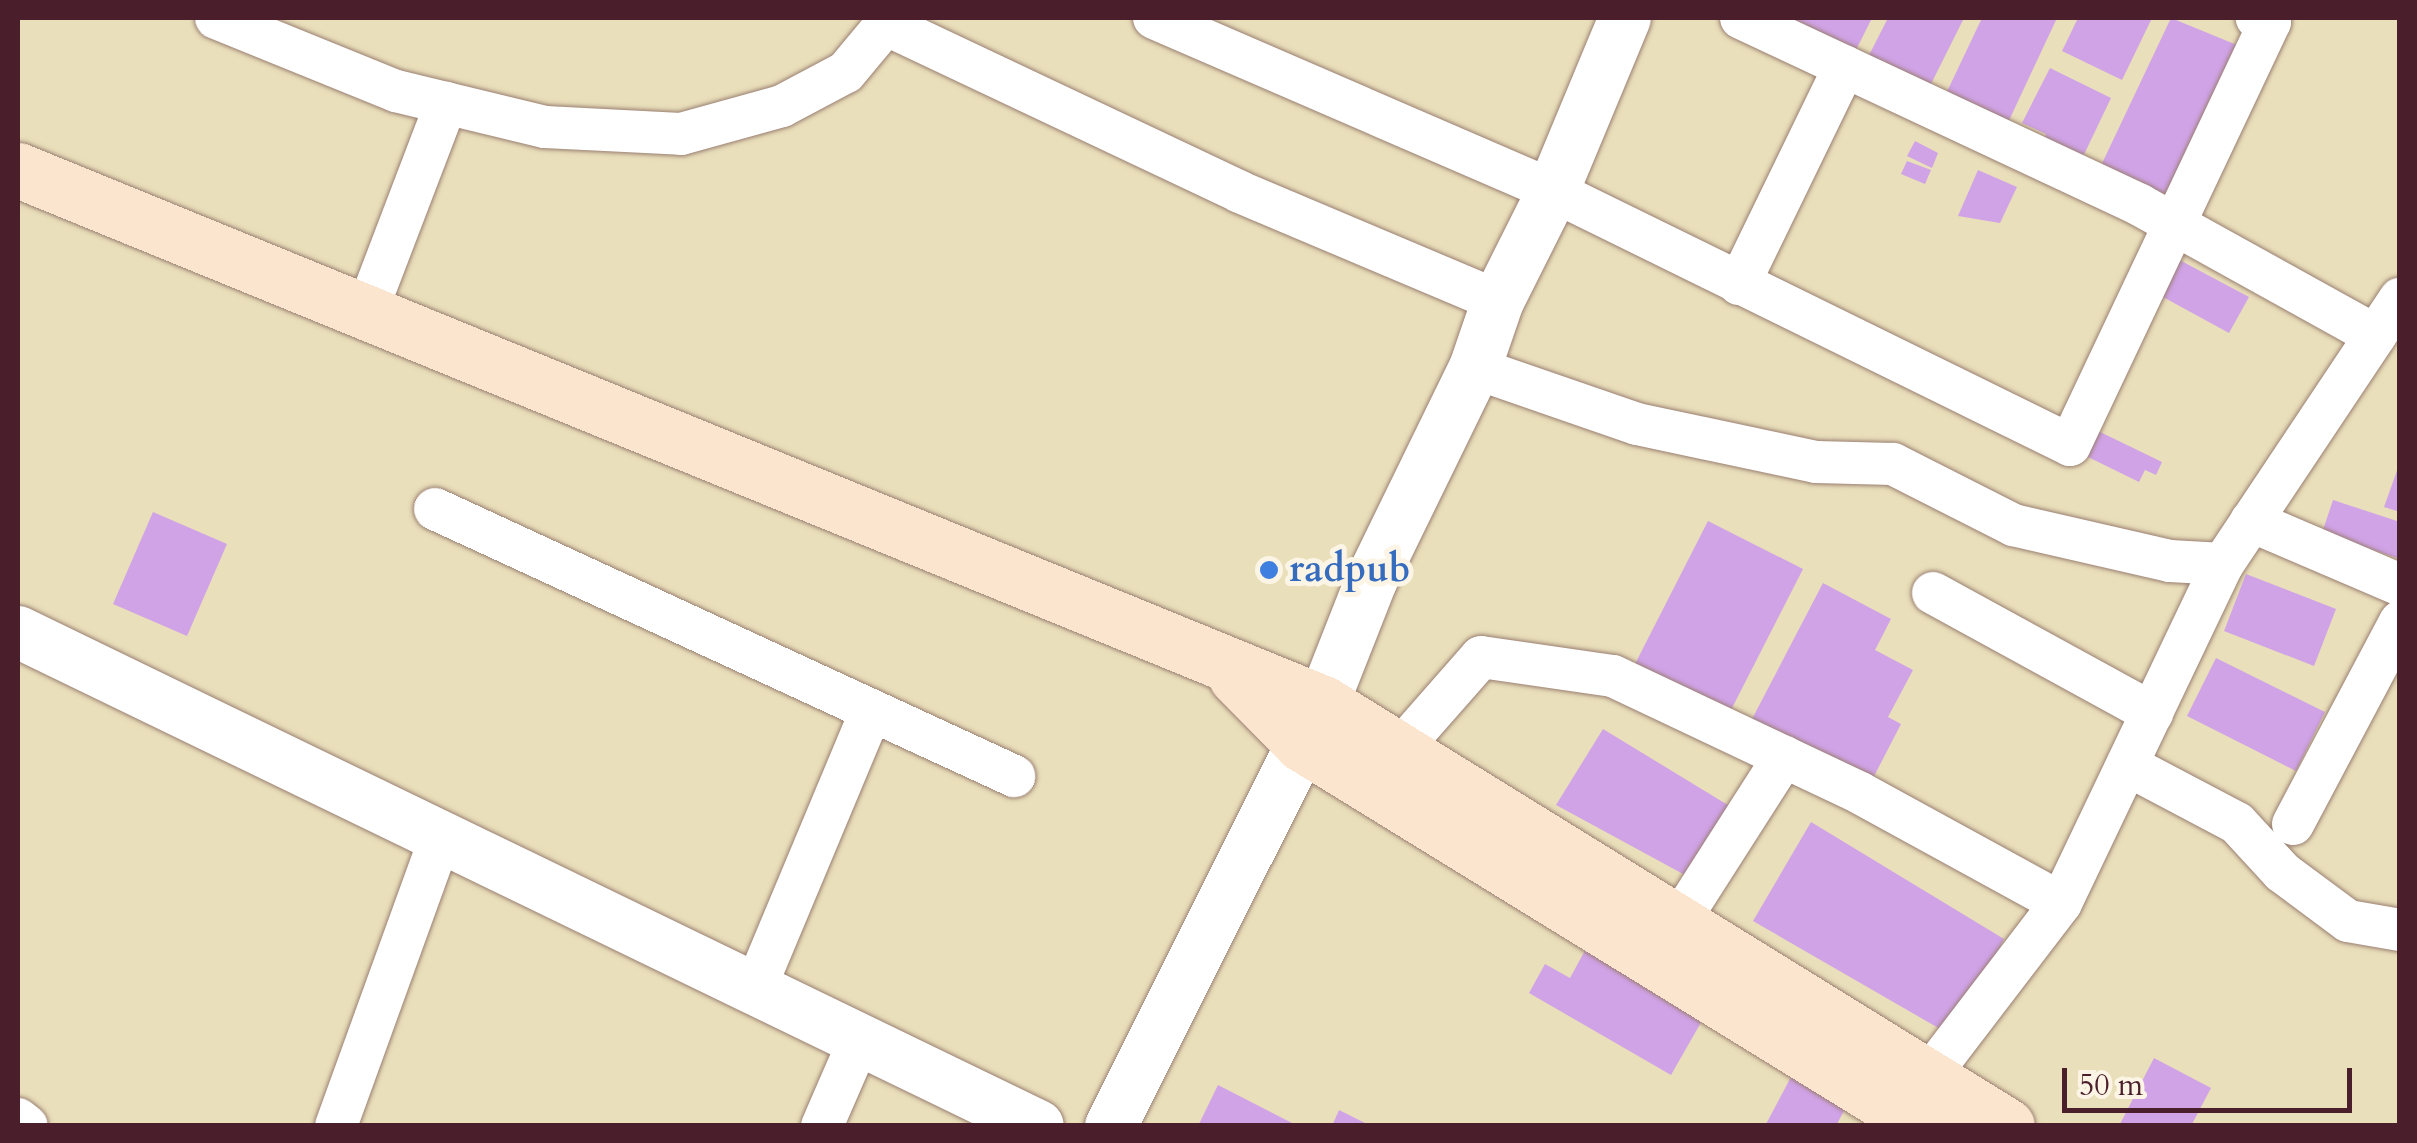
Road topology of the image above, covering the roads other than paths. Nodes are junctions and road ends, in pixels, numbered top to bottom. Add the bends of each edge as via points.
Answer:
1 (216, 18) edge
2 (1154, 18) edge
3 (1625, 18) edge
4 (1742, 18) edge
5 (2256, 18) edge
6 (889, 21) edge
7 (1845, 66) junction
8 (446, 102) junction
9 (18, 170) edge
10 (1552, 191) junction
11 (2170, 222) junction
12 (1739, 284) junction
13 (2400, 300) edge
14 (1498, 301) junction
15 (366, 313) junction
16 (2375, 336) junction
17 (1475, 368) junction
18 (435, 509) dead end
19 (2251, 521) junction
20 (2223, 564) junction
21 (2400, 585) edge
22 (1933, 593) dead end
23 (2400, 622) edge
24 (18, 632) edge
25 (2152, 713) junction
26 (870, 714) junction
27 (1313, 724) junction
28 (1401, 748) junction
29 (1784, 756) junction
30 (2127, 765) junction
31 (1014, 776) dead end
32 (2293, 824) dead end
33 (439, 841) junction
34 (2060, 904) junction
35 (1679, 922) junction
36 (2400, 930) edge
37 (754, 991) junction
38 (860, 1041) junction
39 (1913, 1110) edge
40 (18, 1119) edge
41 (27, 1126) edge
42 (336, 1126) edge
43 (822, 1126) edge
44 (1038, 1126) edge
45 (1110, 1126) edge
46 (2007, 1126) edge

1 - 8 street via 396,90
2 - 10 street
3 - 10 street
4 - 7 street
5 - 11 street via 2270,22
6 - 8 street via 846,72 782,106 682,134 546,127
6 - 14 street via 1240,192
7 - 11 street
7 - 12 street
8 - 15 street
9 - 15 main road
10 - 12 street
10 - 14 street
11 - 12 street via 2070,445
11 - 16 street
13 - 16 street
14 - 17 street
15 - 27 main road via 1224,664
16 - 19 street
17 - 20 street via 1637,424 1816,462 1893,464 2013,526 2170,561
17 - 27 street via 1371,580
18 - 26 street
19 - 20 street
19 - 21 street
20 - 25 street
22 - 25 street
23 - 32 street
24 - 33 street
25 - 30 street
26 - 31 street
26 - 37 street
27 - 28 main road
27 - 39 main road
27 - 45 street
28 - 29 street via 1480,657 1613,676
28 - 35 main road
29 - 34 street
29 - 35 street
30 - 34 street
30 - 36 street via 2236,823 2282,872 2348,921
33 - 37 street
33 - 42 street
34 - 39 street
35 - 39 main road
37 - 38 street
38 - 43 street
38 - 44 street
39 - 46 main road
40 - 41 street

